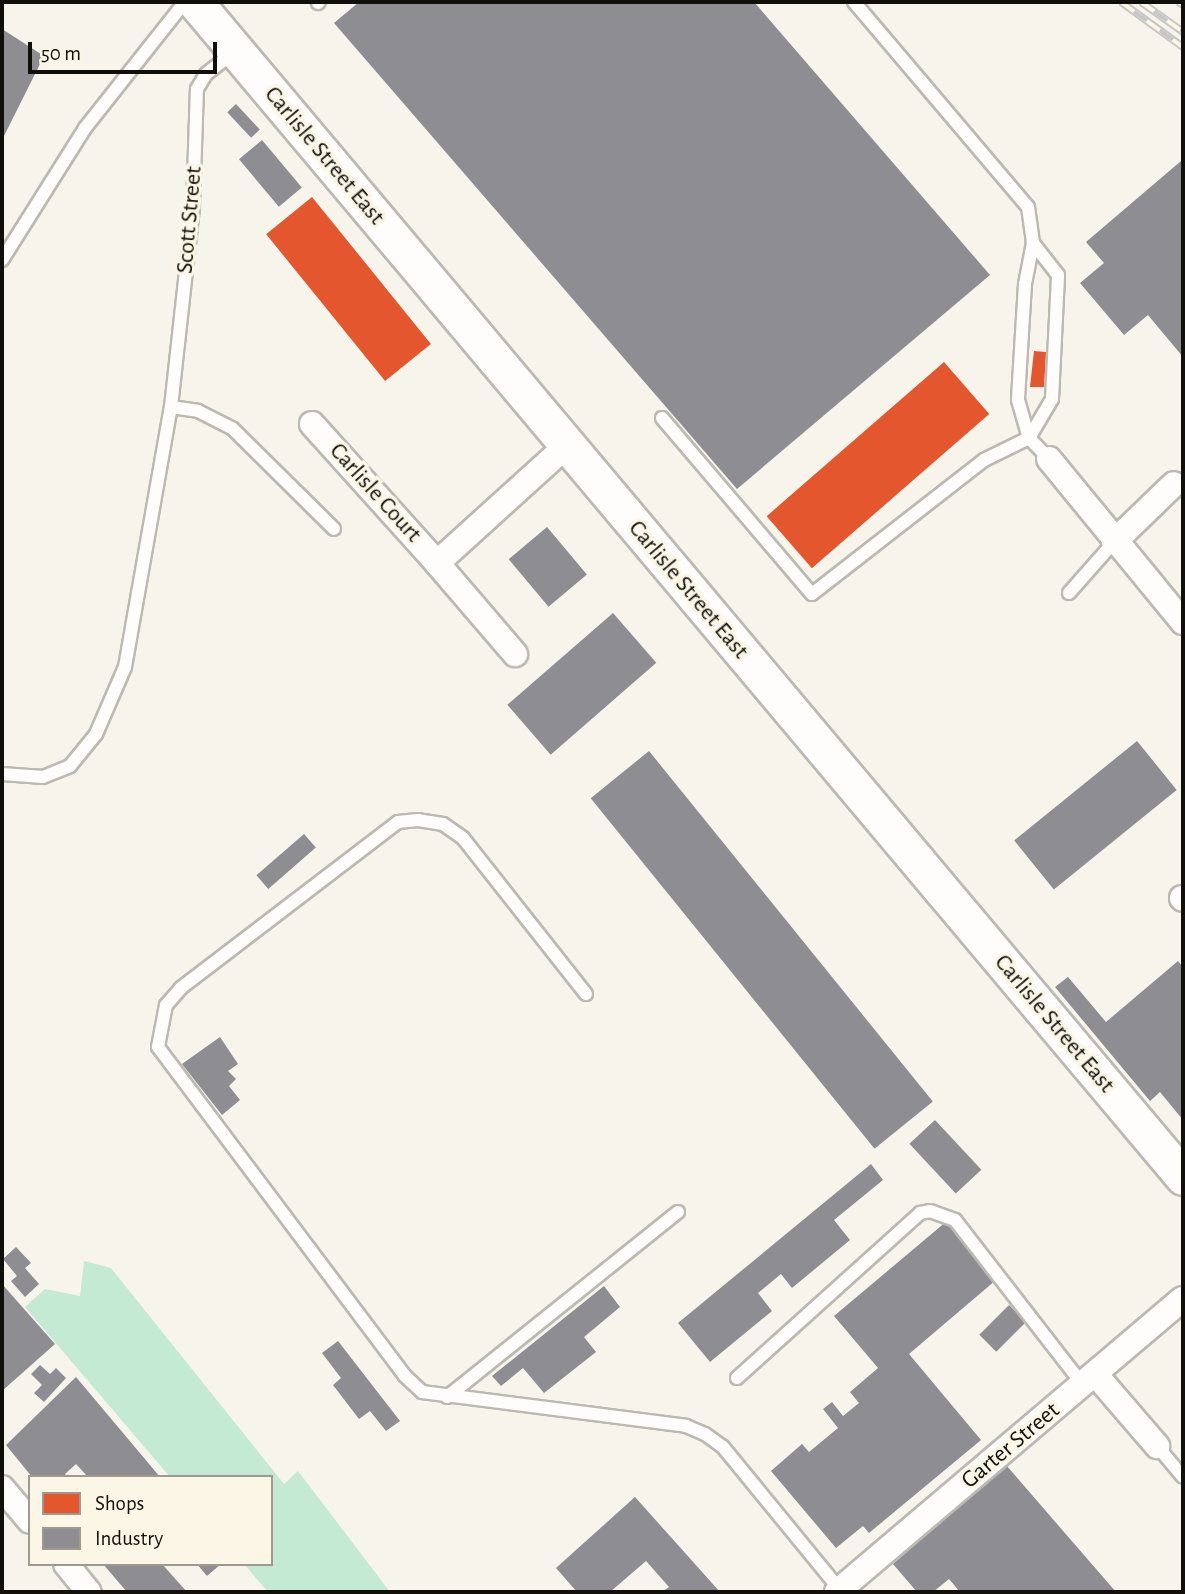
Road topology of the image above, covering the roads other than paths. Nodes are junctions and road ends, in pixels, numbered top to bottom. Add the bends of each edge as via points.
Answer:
1 (185, 2) edge
2 (195, 2) edge
3 (854, 2) edge
4 (236, 51) junction
5 (1033, 243) junction
6 (2, 260) edge
7 (171, 407) junction
8 (662, 418) dead end
9 (312, 424) dead end
10 (1029, 438) junction
11 (567, 445) junction
12 (1049, 459) joint
13 (1174, 484) dead end
14 (334, 529) dead end
15 (1114, 542) junction
16 (437, 563) junction
17 (1069, 593) dead end
18 (1183, 622) edge
19 (515, 654) dead end
20 (2, 774) edge
21 (586, 995) dead end
22 (1183, 1177) edge
23 (678, 1212) dead end
24 (1183, 1299) edge
25 (737, 1378) dead end
26 (1090, 1380) junction
27 (447, 1397) junction
28 (1157, 1446) joint
29 (1183, 1477) edge
30 (3, 1493) edge
31 (28, 1519) edge
32 (68, 1566) edge
33 (839, 1591) edge
34 (89, 1592) edge

1 - 6 lane via 85,128
2 - 4 main road, Carlisle Street East
3 - 5 lane via 1028,207
4 - 7 lane, Scott Street via 206,74 197,89 193,208
4 - 11 main road, Carlisle Street East
5 - 10 lane via 1025,284 1018,400
5 - 10 lane via 1058,275 1052,399
7 - 14 lane via 198,411 233,429
7 - 20 lane, Scott Street via 125,667 96,734 70,766 43,777
8 - 10 lane via 812,594 988,456
9 - 16 street, Carlisle Court
10 - 12 lane
11 - 16 street, Carlisle Court
11 - 22 main road, Carlisle Street East
12 - 15 street
13 - 15 street
15 - 17 lane
15 - 18 street
16 - 19 street, Carlisle Court
21 - 27 lane via 463,838 443,824 418,820 398,822 181,988 166,1005 158,1047 167,1064 405,1376 422,1392
23 - 27 lane
24 - 26 street, Garter Street
25 - 26 lane via 920,1213 930,1211 955,1220
26 - 28 street
26 - 33 street, Garter Street
27 - 33 lane via 686,1426 705,1434 723,1447
28 - 29 lane
30 - 31 street
32 - 34 street

